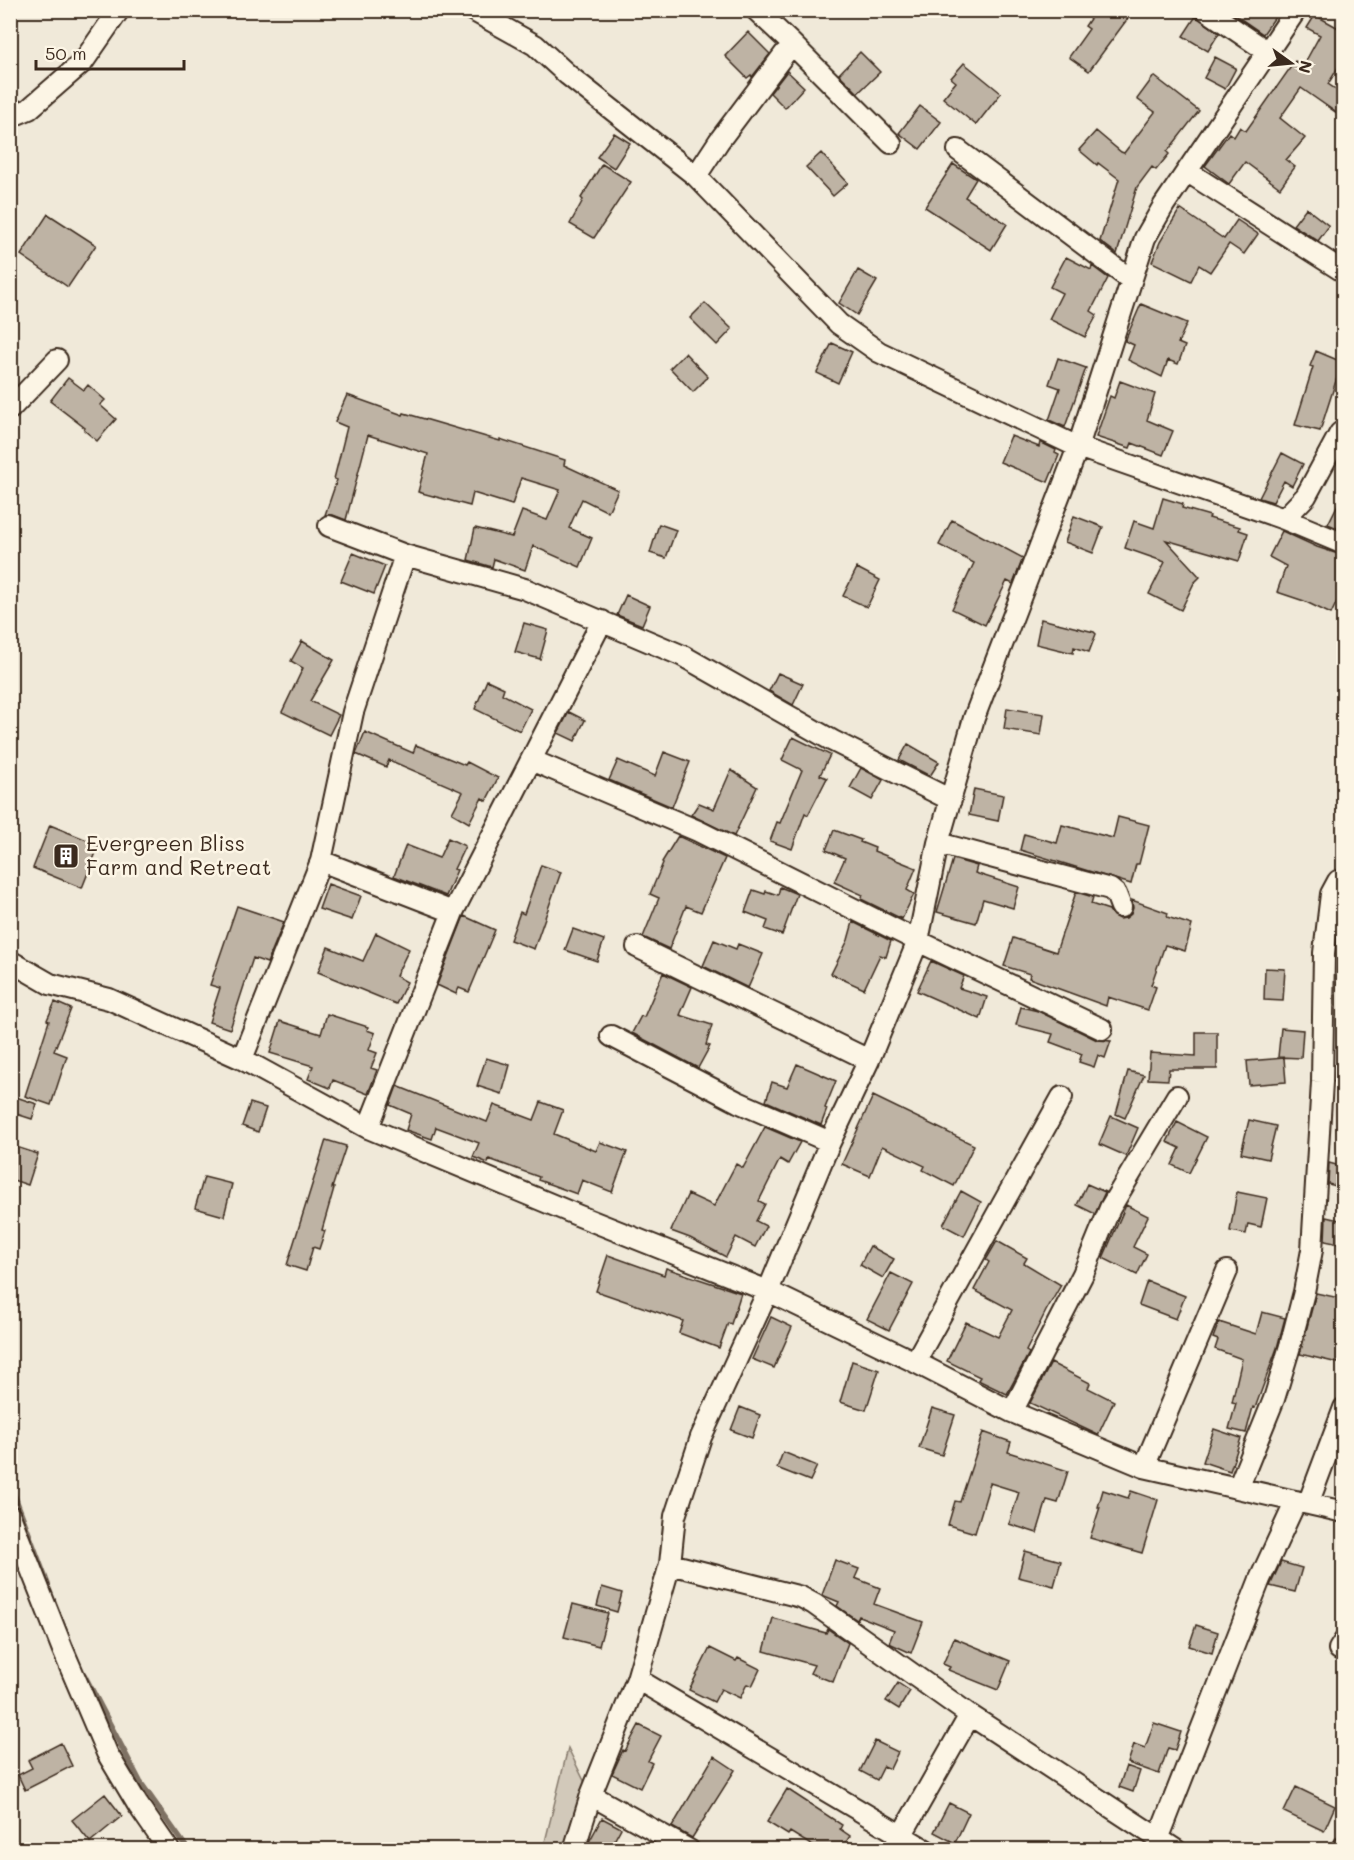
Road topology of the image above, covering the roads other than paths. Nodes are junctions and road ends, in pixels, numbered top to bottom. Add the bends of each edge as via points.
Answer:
1 (119, 10) edge
2 (472, 10) edge
3 (756, 10) edge
4 (1206, 10) edge
5 (1296, 10) edge
6 (792, 44) junction
7 (1268, 52) junction
8 (10, 117) edge
9 (891, 143) dead end
10 (958, 150) dead end
11 (1188, 172) junction
12 (696, 176) junction
13 (1344, 272) edge
14 (1131, 280) junction
15 (57, 360) dead end
16 (10, 409) edge
17 (1344, 430) edge
18 (1078, 447) junction
19 (1284, 519) junction
20 (329, 526) dead end
21 (1344, 544) edge
22 (405, 555) junction
23 (602, 621) junction
24 (531, 760) junction
25 (951, 800) junction
26 (938, 843) junction
27 (321, 861) junction
28 (1344, 882) edge
29 (1121, 907) dead end
30 (453, 912) junction
31 (918, 941) junction
32 (637, 947) dead end
33 (10, 961) edge
34 (1102, 1029) dead end
35 (611, 1036) dead end
36 (242, 1059) junction
37 (869, 1060) junction
38 (1177, 1096) dead end
39 (1062, 1097) dead end
40 (368, 1128) junction
41 (830, 1142) junction
42 (1227, 1271) dead end
43 (768, 1291) junction
44 (915, 1362) junction
45 (1344, 1408) edge
46 (1011, 1412) junction
47 (1144, 1467) junction
48 (1238, 1488) junction
49 (1302, 1502) junction
50 (1344, 1512) edge
51 (10, 1516) edge
52 (670, 1564) junction
53 (637, 1679) junction
54 (970, 1715) junction
55 (591, 1794) junction
56 (1159, 1837) junction
57 (897, 1842) edge
58 (169, 1850) edge
59 (574, 1850) edge
60 (689, 1850) edge
61 (926, 1850) edge
62 (1176, 1850) edge

1 - 8 street via 83,62 29,109
2 - 12 street via 535,45
3 - 6 street
4 - 7 street
5 - 7 street
6 - 9 street
6 - 12 street
7 - 11 street
10 - 14 street
11 - 13 street
11 - 14 street via 1145,238
12 - 18 street via 839,324 879,352
14 - 18 street
15 - 16 street
17 - 19 street via 1306,496
18 - 19 street
18 - 25 street via 974,718
19 - 21 street
20 - 22 street
22 - 23 street via 525,589
22 - 27 street via 353,712
23 - 24 street
23 - 25 street via 683,656 833,741
24 - 30 street
24 - 31 street via 698,831
25 - 26 street
26 - 29 street via 1110,889
26 - 31 street
27 - 30 street
27 - 36 street
28 - 48 street via 1338,881 1331,894 1324,953 1322,1082 1312,1250 1305,1292 1274,1399
30 - 40 street
31 - 34 street
31 - 37 street
32 - 37 street
33 - 36 street via 50,984 109,999
35 - 41 street via 738,1102
36 - 40 street
37 - 41 street
38 - 46 street via 1110,1208 1083,1275
39 - 44 street
40 - 43 street
41 - 43 street
42 - 47 street
43 - 44 street
43 - 52 street via 701,1437 675,1516
44 - 46 street
45 - 49 street
46 - 47 street
47 - 48 street
48 - 49 street
49 - 50 street
49 - 56 street via 1260,1579
51 - 58 street via 107,1754
52 - 53 street
52 - 54 street via 814,1604
53 - 55 street
53 - 57 street
54 - 56 street
54 - 57 street
55 - 59 street
55 - 60 street
56 - 62 street
57 - 61 street

